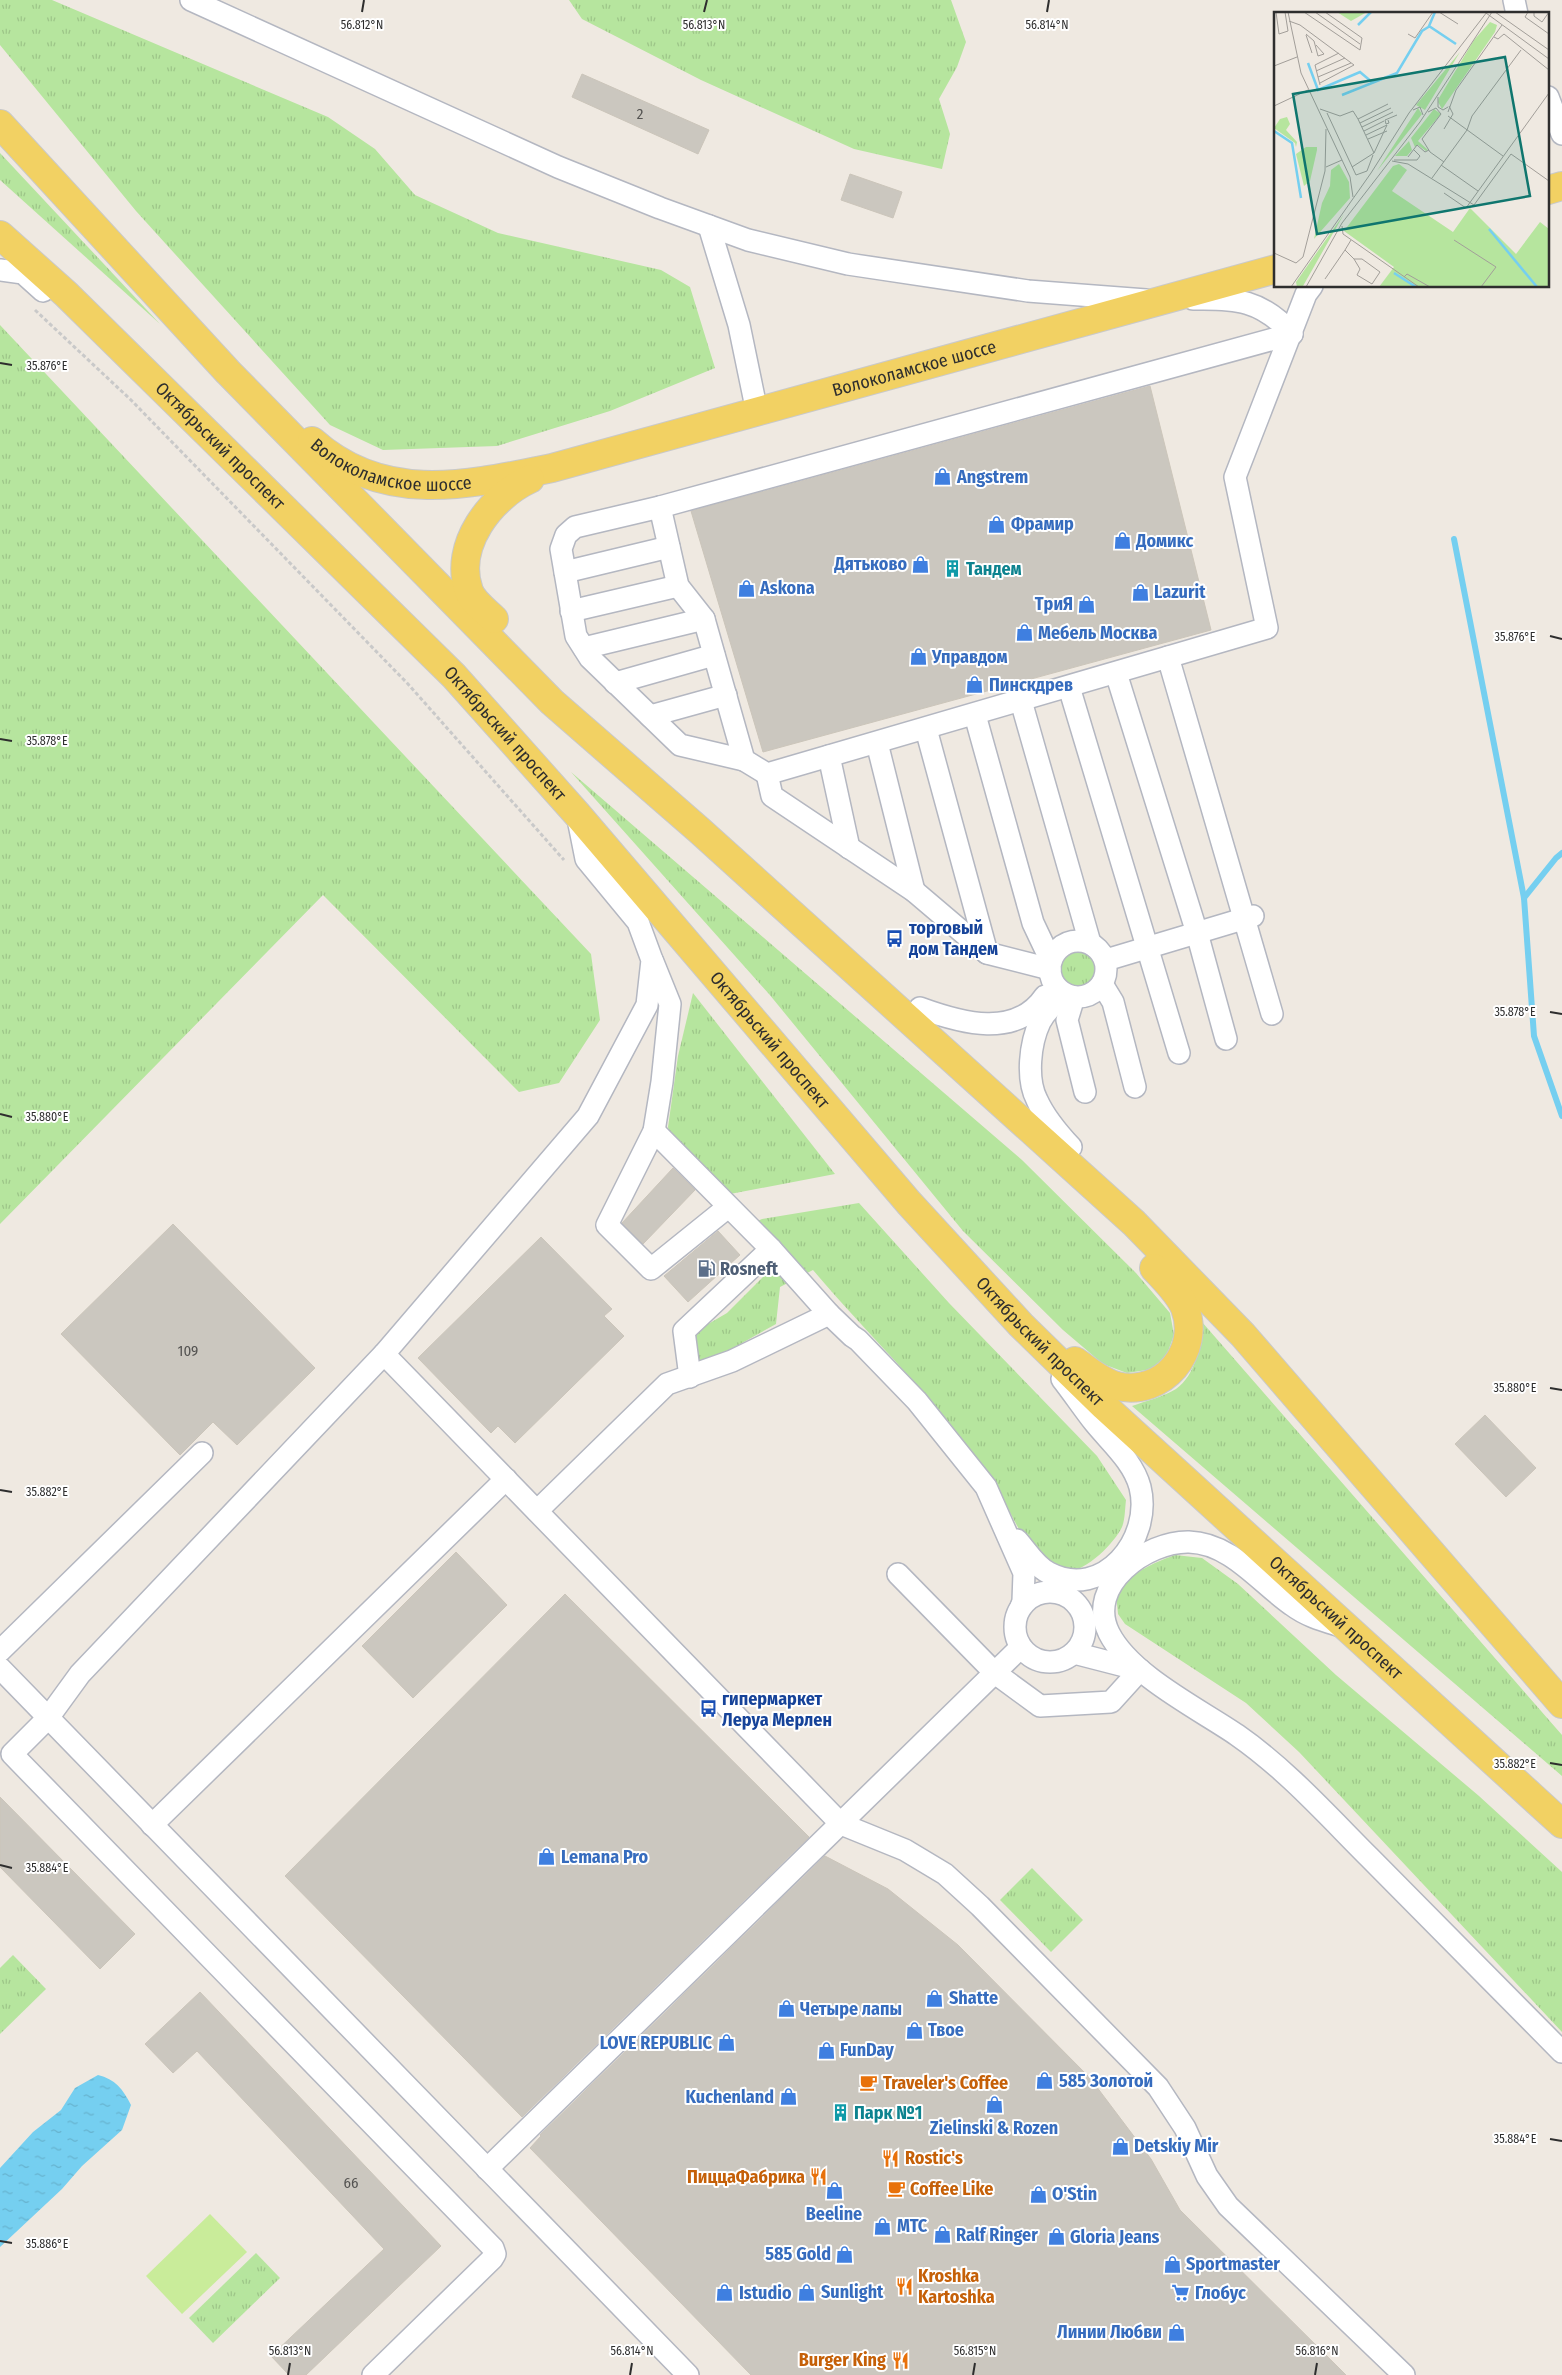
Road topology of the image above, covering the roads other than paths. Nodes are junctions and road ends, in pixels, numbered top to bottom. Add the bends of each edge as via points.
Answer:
1 (191, 0) edge
2 (1550, 102) edge
3 (0, 124) edge
4 (1562, 134) edge
5 (710, 226) junction
6 (0, 234) edge
7 (0, 270) edge
8 (1274, 270) edge
9 (1310, 288) edge
10 (1162, 301) junction
11 (1292, 334) junction
12 (121, 348) junction
13 (228, 372) junction
14 (757, 412) junction
15 (552, 468) junction
16 (660, 507) junction
17 (669, 547) junction
18 (565, 572) junction
19 (678, 586) junction
20 (571, 611) junction
21 (704, 618) junction
22 (584, 648) junction
23 (714, 655) junction
24 (1168, 657) junction
25 (1116, 673) junction
26 (615, 683) junction
27 (1069, 687) junction
28 (726, 695) junction
29 (1021, 701) junction
30 (552, 702) junction
31 (975, 715) junction
32 (650, 716) junction
33 (926, 729) junction
34 (876, 742) junction
35 (829, 756) junction
36 (744, 760) junction
37 (767, 774) junction
38 (577, 814) junction
39 (849, 848) junction
40 (914, 891) junction
41 (1249, 918) junction
42 (1197, 933) junction
43 (1090, 943) junction
44 (1146, 948) junction
45 (987, 954) junction
46 (652, 960) junction
47 (1106, 960) junction
48 (849, 966) junction
49 (1059, 981) junction
50 (1102, 984) junction
51 (920, 1008) junction
52 (1272, 1014) dead end
53 (1226, 1039) dead end
54 (1179, 1053) dead end
55 (1135, 1087) dead end
56 (1085, 1092) dead end
57 (654, 1131) junction
58 (1080, 1167) junction
59 (728, 1207) junction
60 (770, 1249) junction
61 (828, 1314) junction
62 (1021, 1325) junction
63 (384, 1354) junction
64 (690, 1377) junction
65 (202, 1453) dead end
66 (506, 1479) junction
67 (537, 1511) junction
68 (1002, 1520) junction
69 (898, 1574) dead end
70 (1111, 1587) junction
71 (1058, 1588) junction
72 (1021, 1607) junction
73 (1085, 1619) junction
74 (1344, 1627) junction
75 (1114, 1641) junction
76 (1022, 1647) junction
77 (0, 1650) edge
78 (1074, 1653) junction
79 (0, 1668) edge
80 (1140, 1670) junction
81 (995, 1673) junction
82 (1562, 1704) edge
83 (48, 1718) junction
84 (152, 1824) junction
85 (841, 1824) junction
86 (1562, 1824) edge
87 (1562, 2052) edge
88 (487, 2169) junction
89 (373, 2375) edge
90 (688, 2375) edge
91 (1404, 2375) edge

1 - 5 street via 558,167
2 - 4 street
3 - 13 main road
5 - 10 street via 748,240 848,264 1028,291
5 - 14 street via 739,325
6 - 12 main road, Октябрьский проспект
7 - 12 street via 23,273 95,341
8 - 10 main road, Волоколамское шоссе
9 - 11 street
10 - 11 street via 1229,298 1258,305
10 - 14 main road, Волоколамское шоссе
11 - 16 street
11 - 24 street via 1235,477 1267,628
12 - 38 main road, Октябрьский проспект via 454,676
13 - 15 main road, Волоколамское шоссе via 268,398 325,453 381,478 422,486 456,486
13 - 30 main road
14 - 15 main road, Волоколамское шоссе
15 - 30 main road, Волоколамское шоссе via 515,486 490,508 473,536 466,569 473,598 544,670
16 - 17 street
16 - 18 street via 575,528 566,534 562,549
17 - 18 street
17 - 19 street
18 - 20 street
19 - 20 street
19 - 21 street
20 - 22 street via 576,636
21 - 22 street
21 - 23 street
22 - 26 street
23 - 26 street
23 - 28 street
24 - 25 street
24 - 41 street
25 - 27 street
25 - 42 street
26 - 32 street
27 - 29 street
27 - 44 street
28 - 32 street
28 - 36 street
29 - 31 street
29 - 43 street
30 - 48 main road
31 - 33 street
31 - 49 street via 1033,923
32 - 36 street via 680,745
33 - 34 street
33 - 45 street
34 - 35 street
34 - 40 street
35 - 37 street
35 - 39 street
36 - 37 street
37 - 39 street via 772,796
38 - 46 street via 586,860 638,922
38 - 62 main road, Октябрьский проспект via 909,1203
39 - 40 street
40 - 45 street
41 - 42 street
41 - 52 street
42 - 44 street
42 - 53 street
43 - 47 street
43 - 49 street via 1082,940 1066,943 1054,953
44 - 47 street
44 - 54 street
45 - 49 street
46 - 57 street via 670,1004
46 - 63 street via 647,1005 588,1116
47 - 50 street
48 - 51 main road via 899,989
48 - 58 main road
49 - 50 street via 1090,994
49 - 51 street via 1032,1012 1013,1021 964,1022
49 - 56 street
49 - 58 street via 1054,1004 1040,1020 1030,1077 1036,1100
50 - 55 street via 1112,1002
51 - 58 main road
57 - 59 street
57 - 59 street via 607,1225 651,1269
58 - 62 main road via 1107,1216 1180,1298 1189,1326 1187,1345 1179,1363 1165,1376 1148,1385 1128,1388 1101,1379
58 - 82 main road via 1243,1335
59 - 60 street
60 - 61 street
60 - 64 street via 684,1330
61 - 64 street via 732,1361
61 - 68 street via 917,1401 986,1487
62 - 71 street via 1127,1462 1142,1496 1142,1518 1125,1554 1095,1577
62 - 74 main road, Октябрьский проспект
63 - 66 street
63 - 83 street via 80,1674
64 - 67 street via 667,1384
65 - 77 street
66 - 67 street
66 - 84 street
67 - 85 street
68 - 71 street via 1043,1569 1057,1576
68 - 72 street via 1024,1573
69 - 81 street
70 - 73 street
70 - 74 street via 1139,1557 1166,1545 1190,1542 1220,1550 1235,1558 1292,1605 1310,1616
70 - 75 street via 1104,1619
71 - 72 street via 1031,1597
71 - 73 street via 1076,1602
72 - 76 street via 1015,1629
73 - 75 street
73 - 78 street via 1082,1642
74 - 86 main road, Октябрьский проспект
75 - 80 street
76 - 78 street via 1034,1658 1046,1662 1063,1660
76 - 81 street
78 - 80 street
79 - 83 street
80 - 81 street via 1111,1702 1065,1706 1040,1706
80 - 87 street via 1240,1737 1293,1781
81 - 85 street
83 - 84 street
83 - 89 street via 12,1754 493,2248 495,2254 492,2259
84 - 88 street
85 - 88 street
85 - 91 street via 905,1850 946,1874 980,1906 1158,2087 1186,2128 1207,2176 1228,2206
88 - 90 street

